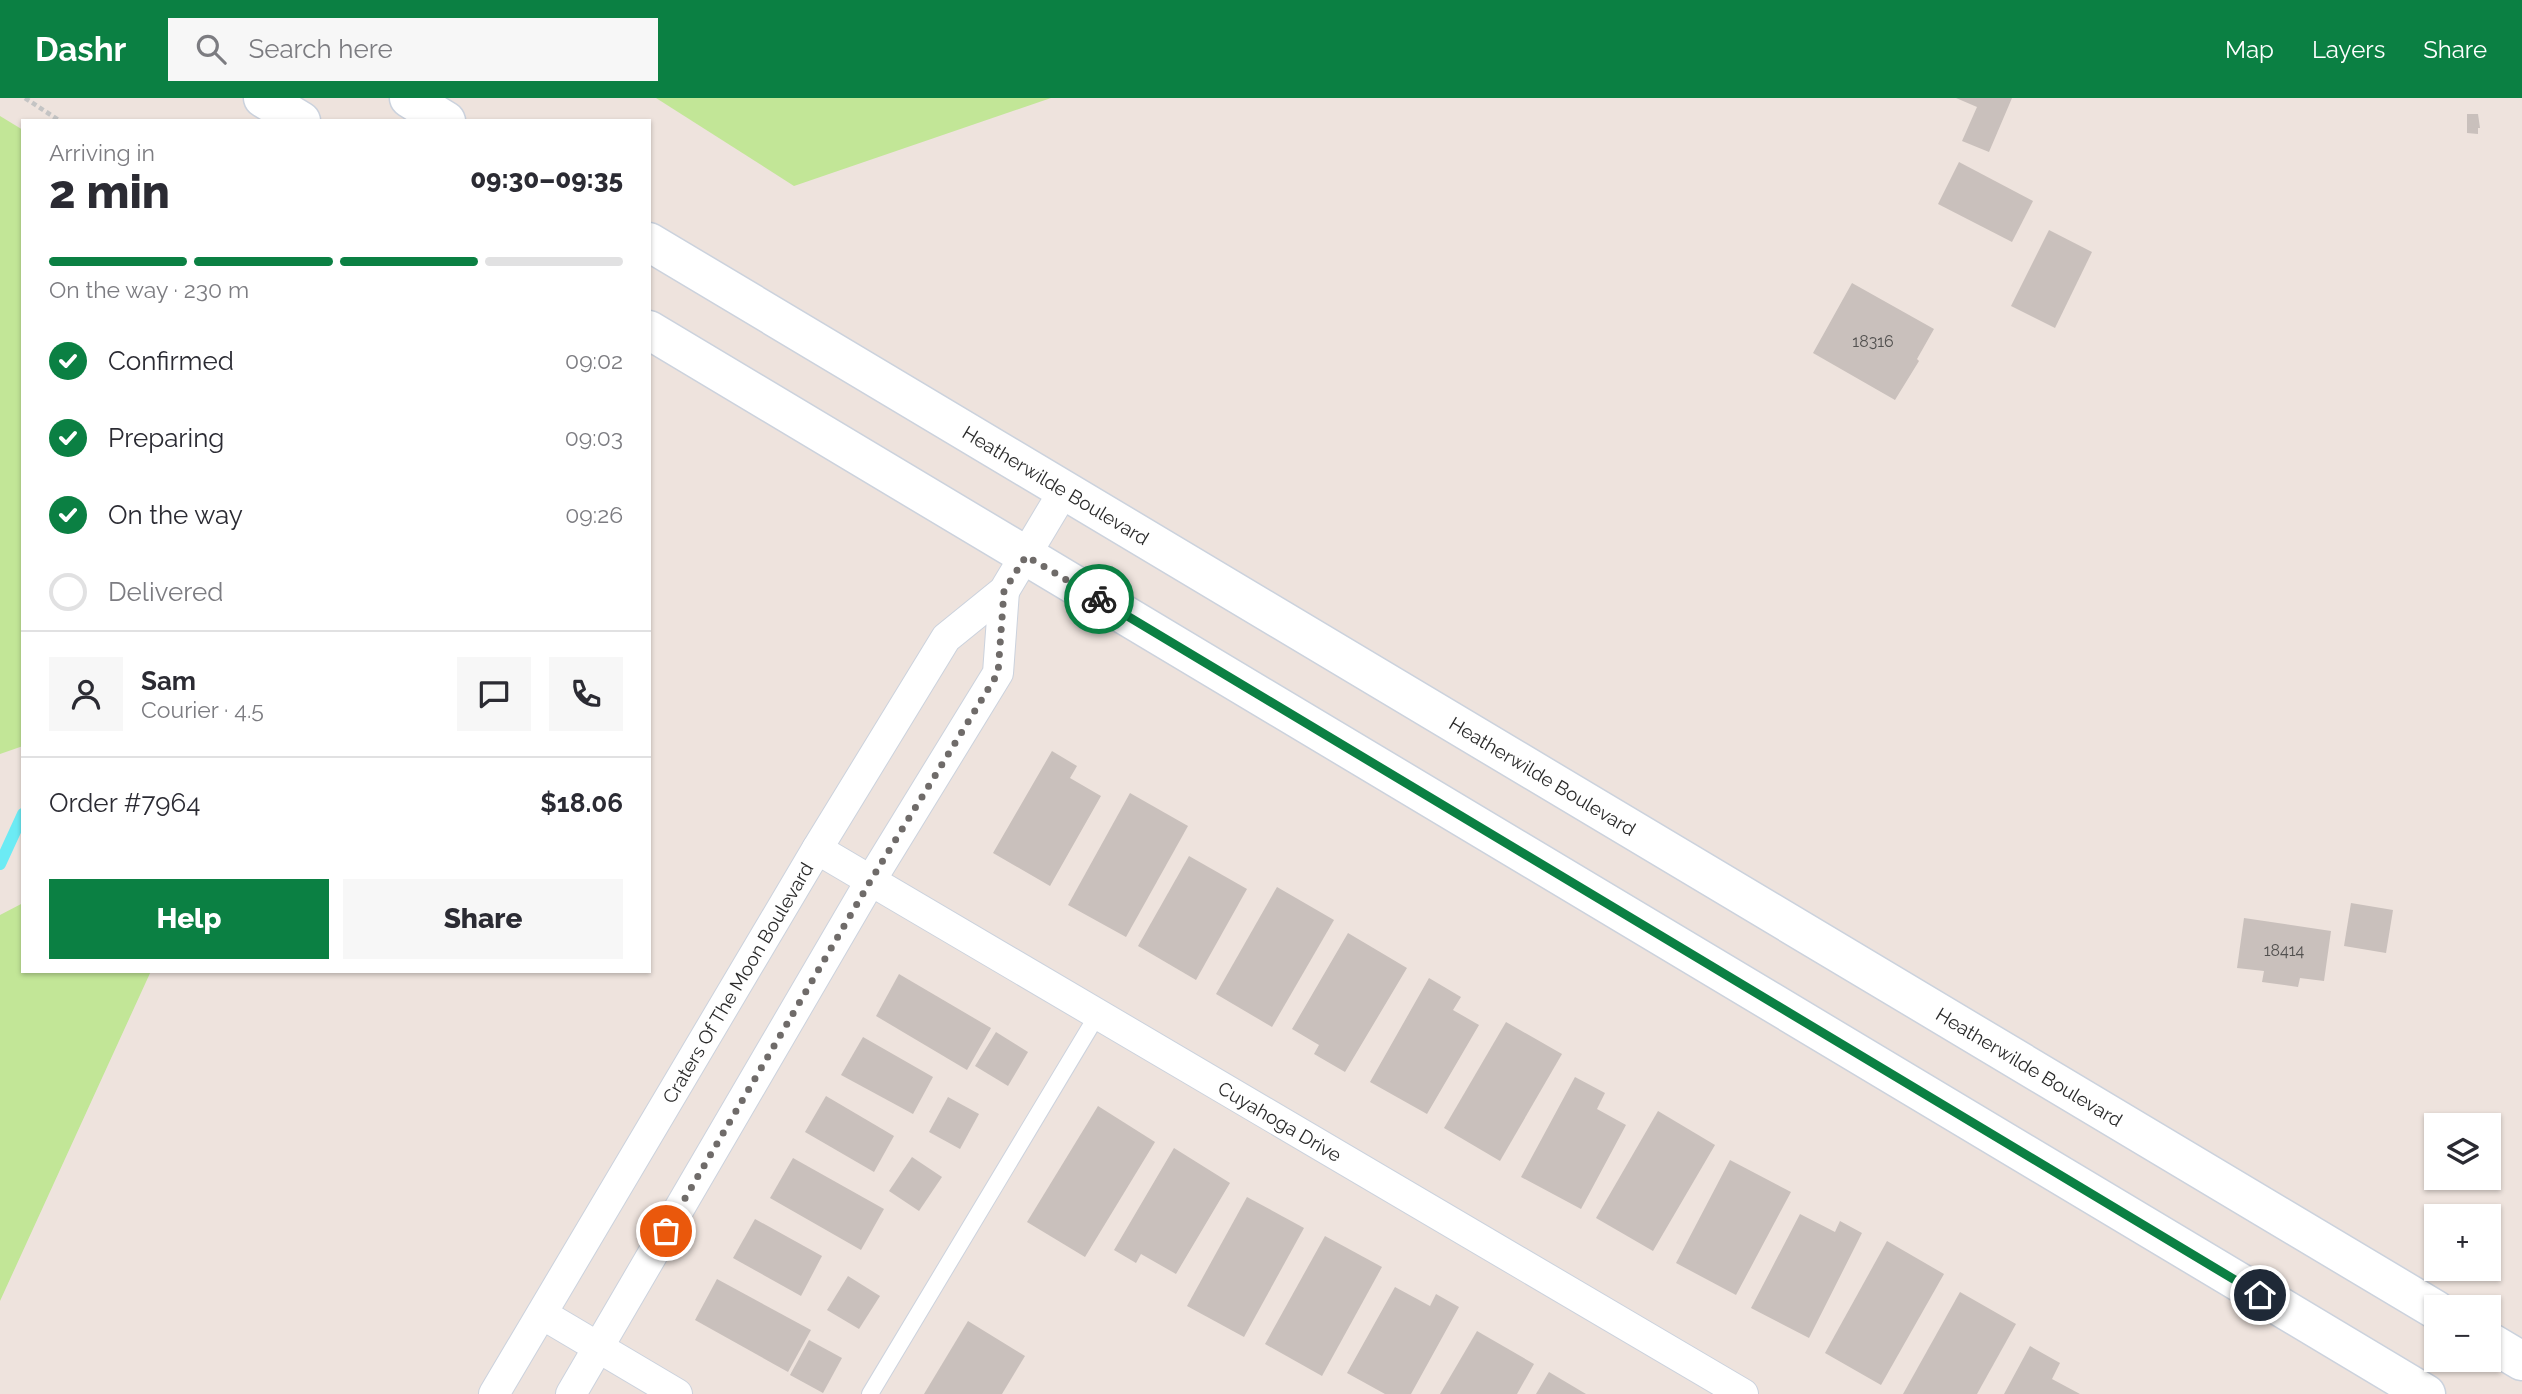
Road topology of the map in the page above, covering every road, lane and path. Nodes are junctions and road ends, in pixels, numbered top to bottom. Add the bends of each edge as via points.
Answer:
1 (25, 98) edge
2 (263, 98) edge
3 (409, 98) edge
4 (57, 119) edge
5 (298, 119) edge
6 (443, 119) edge
7 (651, 243) edge
8 (651, 331) edge
9 (1065, 489) junction
10 (1026, 556) junction
11 (1004, 591) junction
12 (817, 849) junction
13 (871, 880) junction
14 (1098, 1014) junction
15 (2424, 1303) edge
16 (542, 1314) junction
17 (598, 1348) junction
18 (2501, 1349) edge
19 (2522, 1361) edge
20 (494, 1394) edge
21 (571, 1394) edge
22 (677, 1394) edge
23 (870, 1394) edge
24 (1743, 1394) edge
25 (2426, 1394) edge

1 - 4 path
2 - 5 main road
3 - 6 main road
7 - 9 main road, Heatherwilde Boulevard
8 - 10 main road
9 - 10 street, Craters Of The Moon Boulevard
9 - 15 main road, Heatherwilde Boulevard
10 - 11 street, Craters Of The Moon Boulevard
10 - 25 main road
11 - 12 street, Craters Of The Moon Boulevard via 946,638
11 - 13 street, Craters Of The Moon Boulevard via 998,673
12 - 13 street, Cuyahoga Drive
12 - 16 street, Craters Of The Moon Boulevard
13 - 14 street, Cuyahoga Drive
13 - 17 street, Craters Of The Moon Boulevard
14 - 23 lane
14 - 24 street, Cuyahoga Drive
16 - 17 street
16 - 20 street, Craters Of The Moon Boulevard
17 - 21 street, Craters Of The Moon Boulevard
17 - 22 street
18 - 19 main road

